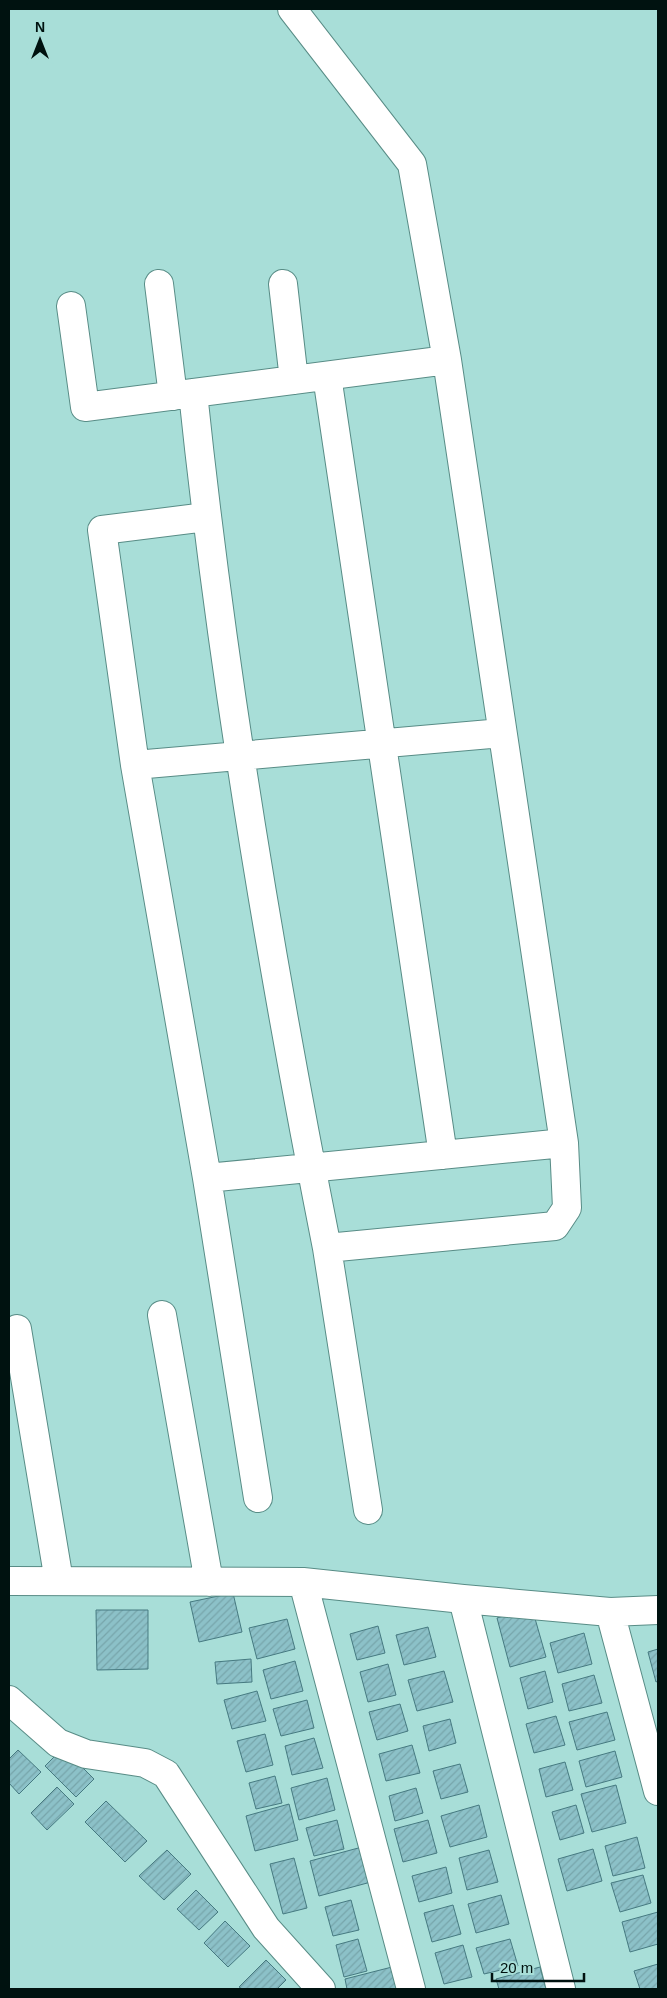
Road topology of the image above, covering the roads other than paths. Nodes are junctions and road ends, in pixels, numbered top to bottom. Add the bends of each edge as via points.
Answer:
1 (292, 9) edge
2 (159, 284) dead end
3 (283, 284) dead end
4 (71, 306) dead end
5 (447, 360) junction
6 (327, 376) junction
7 (294, 380) junction
8 (183, 394) junction
9 (206, 517) junction
10 (502, 733) junction
11 (382, 744) junction
12 (238, 755) junction
13 (135, 765) junction
14 (564, 1143) junction
15 (443, 1155) junction
16 (311, 1169) junction
17 (207, 1178) junction
18 (327, 1248) junction
19 (162, 1315) dead end
20 (17, 1329) dead end
21 (258, 1498) dead end
22 (368, 1510) dead end
23 (9, 1581) edge
24 (59, 1581) junction
25 (209, 1582) junction
26 (303, 1582) junction
27 (463, 1599) junction
28 (658, 1610) edge
29 (610, 1612) junction
30 (9, 1700) edge
31 (658, 1791) edge
32 (321, 1989) edge
33 (411, 1989) edge
34 (560, 1989) edge

1 - 5 street via 412,164
2 - 8 street
3 - 7 street
4 - 8 street via 85,407
5 - 6 street
5 - 10 street
6 - 7 street
6 - 11 street
7 - 8 street
8 - 9 street
9 - 12 street
9 - 13 street via 102,530
10 - 11 street
10 - 14 street
11 - 12 street
11 - 15 street
12 - 13 street
12 - 16 street
13 - 17 street
14 - 15 street
14 - 18 street via 567,1208 556,1226
15 - 16 street
16 - 17 street
16 - 18 street
17 - 21 street
18 - 22 street
19 - 25 street
20 - 24 street
23 - 24 street
24 - 25 street
25 - 26 street
26 - 27 street
26 - 33 street
27 - 29 street
27 - 34 street
28 - 29 street
29 - 31 street
30 - 32 street via 58,1743 86,1754 145,1764 166,1774 266,1928

